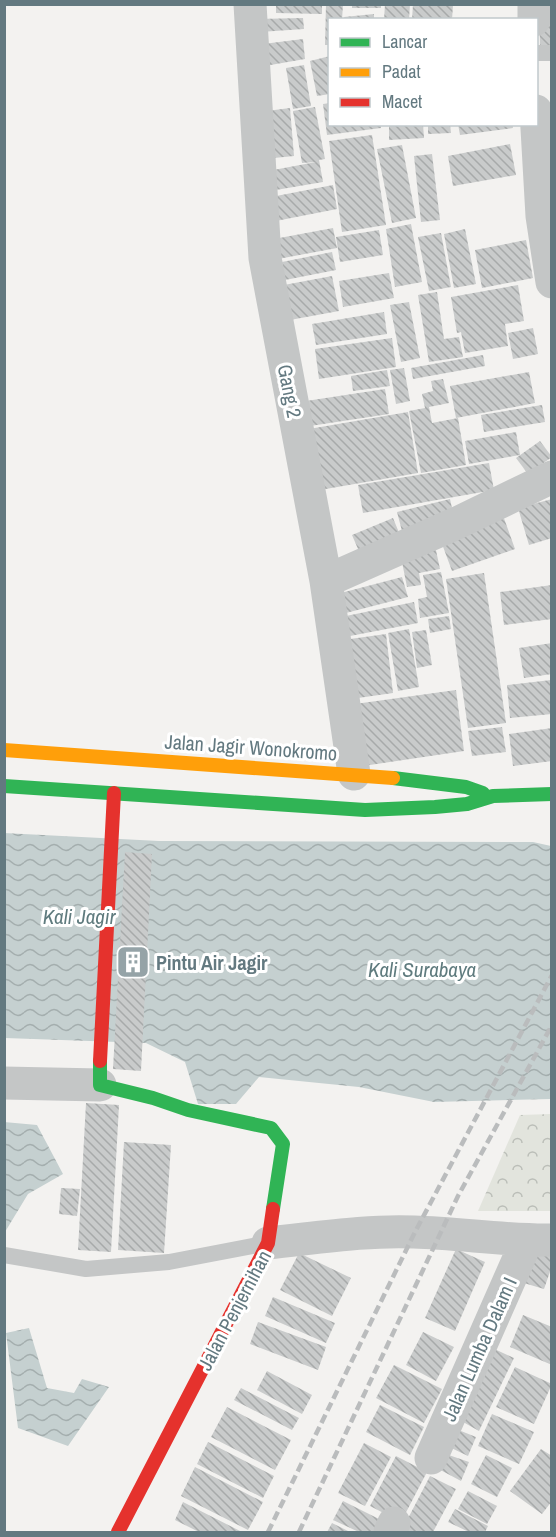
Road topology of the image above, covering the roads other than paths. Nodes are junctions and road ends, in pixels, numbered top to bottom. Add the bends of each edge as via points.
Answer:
1 (250, 4) edge
2 (538, 126) edge
3 (552, 282) edge
4 (552, 477) edge
5 (326, 581) junction
6 (4, 750) edge
7 (354, 774) junction
8 (4, 786) edge
9 (114, 793) junction
10 (552, 794) edge
11 (493, 796) junction
12 (100, 1074) junction
13 (4, 1083) edge
14 (539, 1240) edge
15 (268, 1243) junction
16 (4, 1255) edge
17 (431, 1458) dead end
18 (117, 1533) edge

1 - 5 street, Gang 2 via 265,258
2 - 3 street via 542,216
4 - 5 street
5 - 7 street, Gang 2
6 - 7 main road, Jalan Jagir Wonokromo
7 - 11 main road, Jalan Jagir Wonokromo via 466,787
8 - 9 main road, Jalan Jagir Wonokromo
9 - 11 main road, Jalan Jagir Wonokromo via 365,810 467,804
9 - 12 main road
10 - 11 main road, Jalan Jagir Wonokromo
12 - 13 street
12 - 15 main road via 188,1110 275,1132 283,1144
14 - 15 street, Jalan Penjernihan via 369,1232
14 - 17 street, Jalan Lumba Dalam I
15 - 16 lane via 169,1262 86,1269
15 - 18 main road, Jalan Penjernihan

